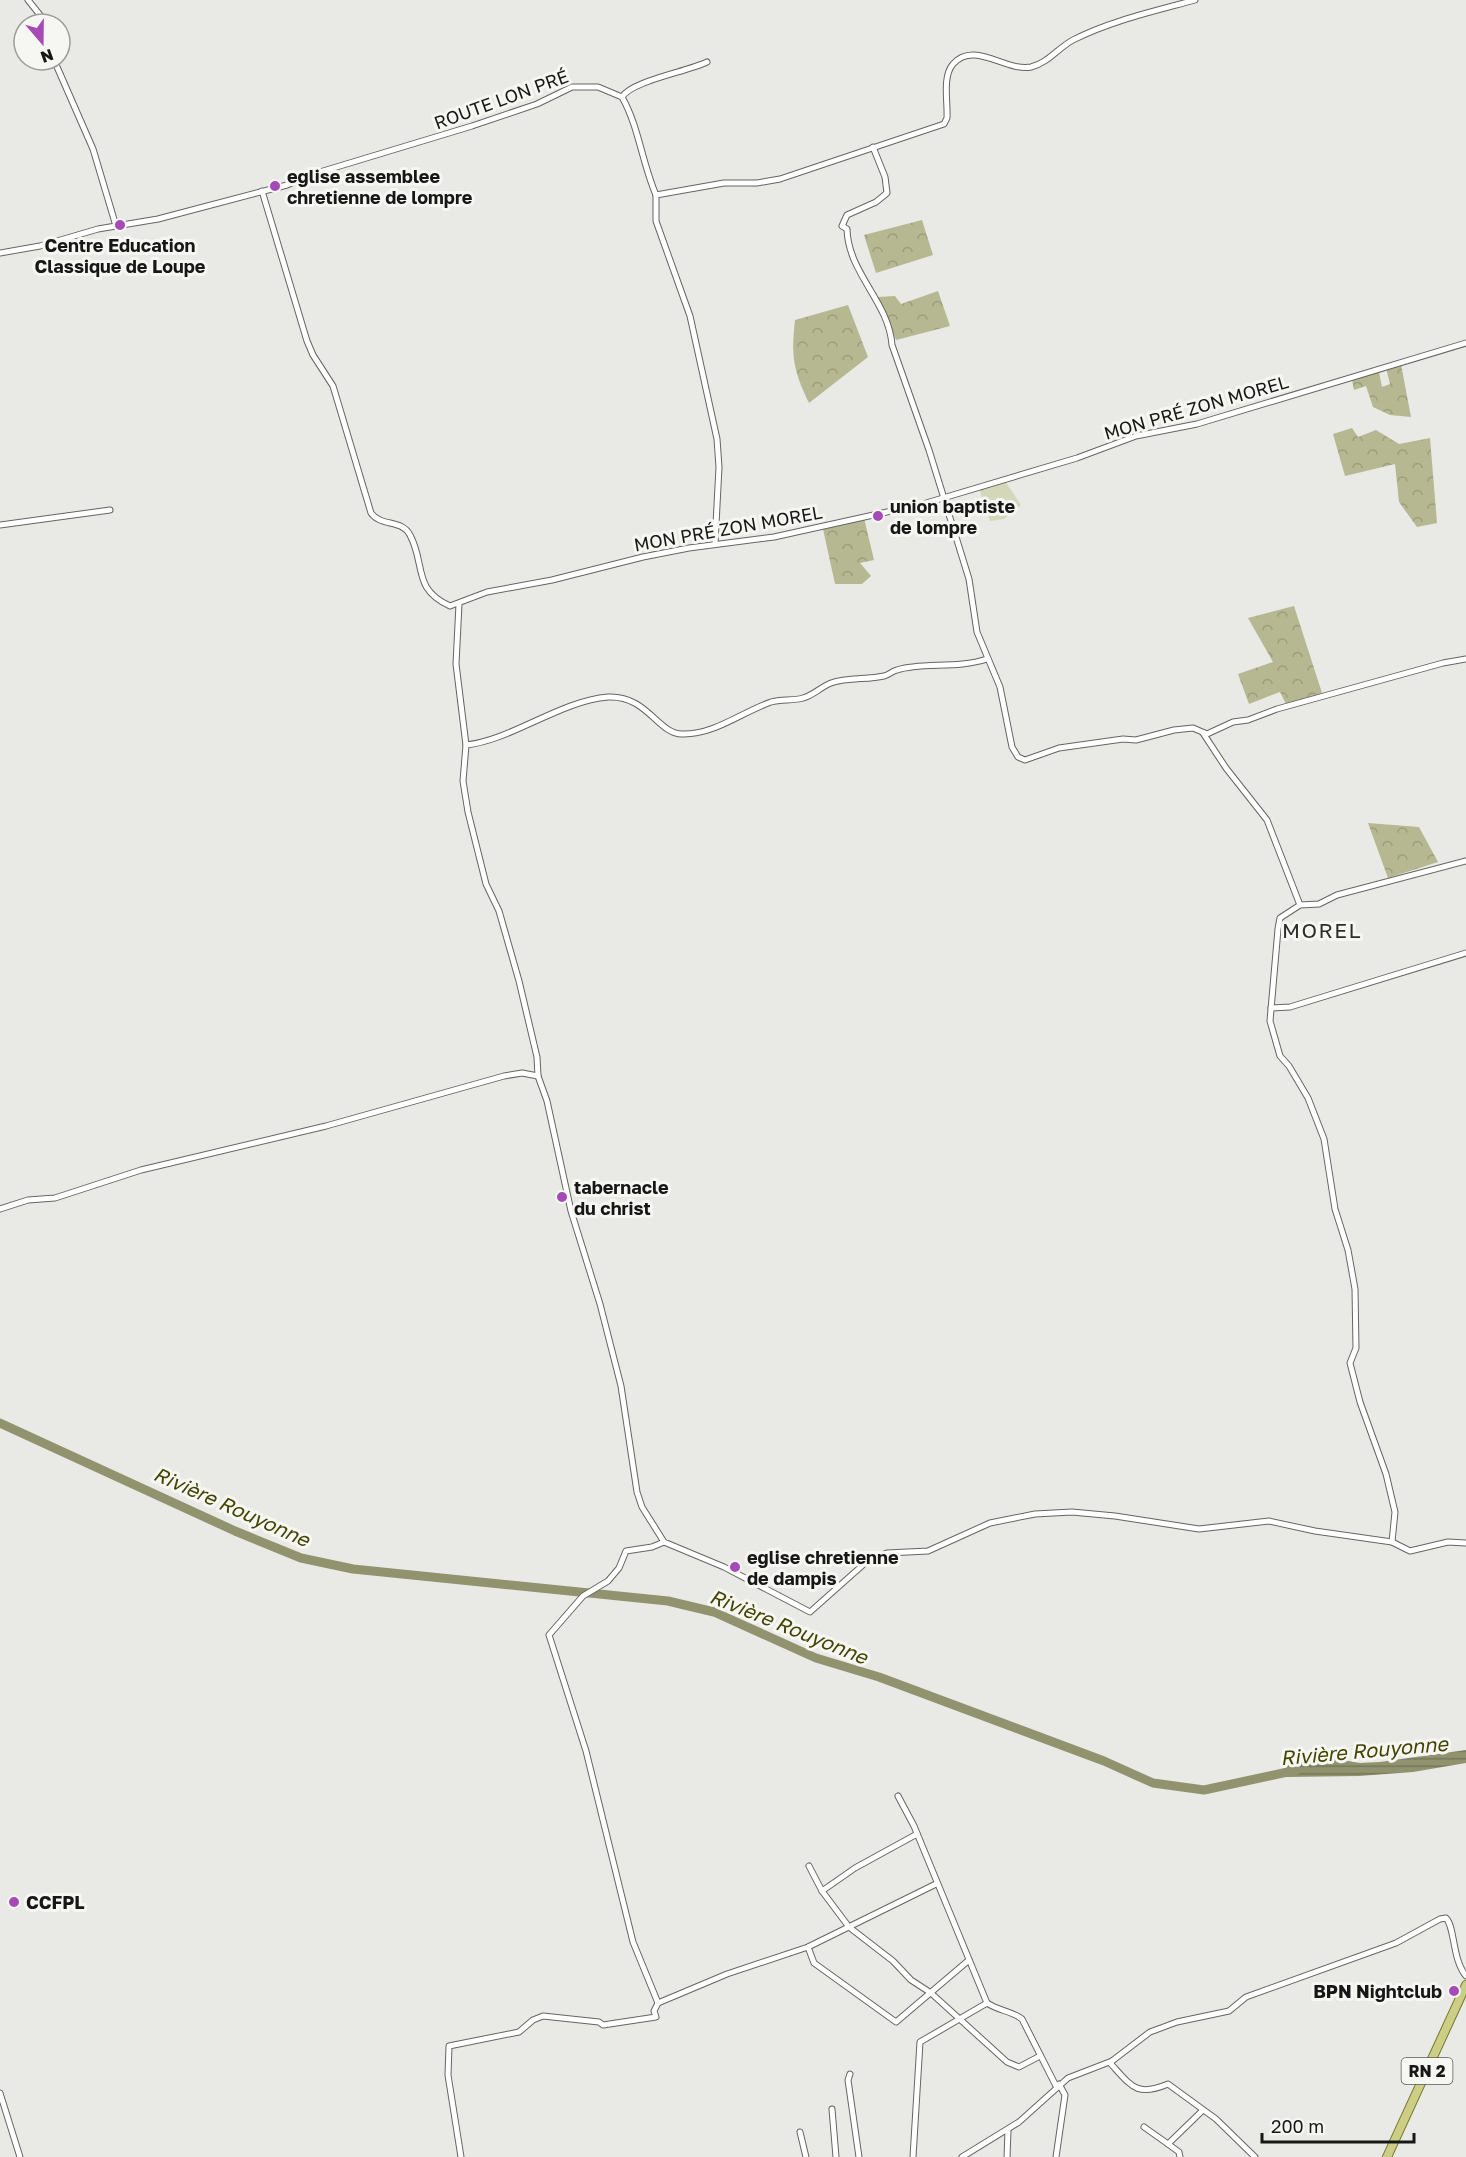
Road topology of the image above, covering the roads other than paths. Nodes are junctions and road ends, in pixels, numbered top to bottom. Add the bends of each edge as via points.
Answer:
1 (28, 0) edge
2 (1196, 0) edge
3 (38, 12) edge
4 (707, 62) dead end
5 (59, 72) edge
6 (622, 97) junction
7 (873, 147) junction
8 (262, 192) junction
9 (656, 195) junction
10 (116, 226) junction
11 (0, 253) edge
12 (1466, 343) edge
13 (944, 498) junction
14 (110, 510) dead end
15 (0, 525) edge
16 (715, 544) junction
17 (459, 604) junction
18 (987, 659) junction
19 (1466, 659) edge
20 (1202, 732) junction
21 (466, 745) junction
22 (1466, 861) edge
23 (1300, 905) junction
24 (1466, 953) edge
25 (1271, 1008) junction
26 (538, 1076) junction
27 (0, 1209) edge
28 (664, 1542) junction
29 (1392, 1542) junction
30 (1466, 1543) edge
31 (898, 1796) dead end
32 (917, 1834) junction
33 (809, 1866) dead end
34 (936, 1884) junction
35 (822, 1890) junction
36 (849, 1927) junction
37 (808, 1947) junction
38 (969, 1960) junction
39 (1466, 1976) edge
40 (1466, 1984) edge
41 (931, 1993) junction
42 (658, 2003) junction
43 (987, 2003) junction
44 (959, 2018) junction
45 (1040, 2056) junction
46 (1112, 2061) junction
47 (850, 2074) dead end
48 (1058, 2085) junction
49 (0, 2093) edge
50 (832, 2109) dead end
51 (1202, 2111) junction
52 (3, 2112) edge
53 (1144, 2127) dead end
54 (1008, 2130) junction
55 (800, 2132) dead end
56 (1168, 2144) junction
57 (20, 2157) edge
58 (461, 2157) edge
59 (806, 2157) edge
60 (836, 2157) edge
61 (859, 2157) edge
62 (913, 2157) edge
63 (962, 2157) edge
64 (1008, 2157) edge
65 (1056, 2157) edge
66 (1180, 2157) edge
67 (1255, 2157) edge
68 (1387, 2157) edge

1 - 3 street
2 - 7 street via 1097,30 1073,40 1032,67 1012,67 984,55 961,59 948,74 944,124
4 - 6 street via 638,84 626,89
5 - 10 street via 93,149
6 - 8 street, ROUTE LON PRÉ via 598,87 572,87 537,104
6 - 9 street
7 - 9 street via 780,179 724,183
7 - 13 street via 885,177 886,193 847,215 842,226 847,229 854,264 891,334
8 - 10 street, ROUTE LON PRÉ
8 - 17 street via 307,341 337,396 370,513 380,522 405,529 411,536 418,568 429,592 450,606
9 - 16 street via 656,221 690,316 717,439
10 - 11 street, ROUTE LON PRÉ
12 - 13 street, MON PRÉ ZON MOREL via 1197,424 1136,436
13 - 16 street, MON PRÉ ZON MOREL via 842,524
13 - 18 street via 969,579 977,632
14 - 15 street
16 - 17 street, MON PRÉ ZON MOREL via 503,588
17 - 21 street via 456,664
18 - 20 street via 1000,687 1012,747 1025,760 1059,748 1136,740 1174,730 1193,728
18 - 21 street via 972,664 897,669 886,676 831,683 804,698 772,702 725,724 694,733 680,735 666,729 634,702 606,697 537,719 482,743
19 - 20 street via 1277,709 1207,734
20 - 23 street via 1267,820
21 - 26 street via 463,781 468,812 486,884 499,911 531,1026
22 - 23 street via 1337,895 1319,904
23 - 25 street via 1280,918
24 - 25 street via 1290,1006
25 - 29 street via 1270,1021 1280,1056 1308,1098 1324,1139 1335,1209 1355,1289 1356,1348 1350,1363 1395,1512
26 - 27 street via 504,1076 326,1126 141,1170 56,1198 28,1200
26 - 28 street via 570,1211 621,1386 637,1492
28 - 29 street via 724,1567 810,1612 876,1557 928,1551 990,1523 1035,1514 1072,1512 1200,1528 1269,1521 1315,1532
28 - 42 street via 626,1551 608,1581 583,1596 549,1635 586,1751 633,1942
29 - 30 street via 1410,1551 1448,1542
31 - 32 street
32 - 34 street
32 - 35 street
33 - 35 street
34 - 36 street
34 - 38 street
35 - 36 street
36 - 37 street
36 - 41 street
37 - 41 street via 814,1963 896,2022
37 - 42 street via 727,1974
38 - 41 street
38 - 43 street
39 - 46 street via 1455,1956 1450,1923 1443,1918 1396,1943 1246,1997 1229,2011 1150,2032
40 - 68 main road, RN 2
41 - 44 street
42 - 58 street via 656,2017 603,2025 543,2016 519,2032 450,2046 448,2075
43 - 44 street
43 - 45 street via 1022,2019
44 - 45 street via 1016,2067
44 - 62 street via 924,2037 919,2046
45 - 48 street
46 - 48 street
46 - 51 street via 1139,2090 1148,2092 1168,2084
47 - 61 street
48 - 54 street
48 - 65 street via 1065,2095
49 - 52 street
50 - 60 street
51 - 56 street
51 - 67 street via 1216,2119
52 - 57 street
53 - 56 street
54 - 63 street
54 - 64 street
55 - 59 street
56 - 66 street

